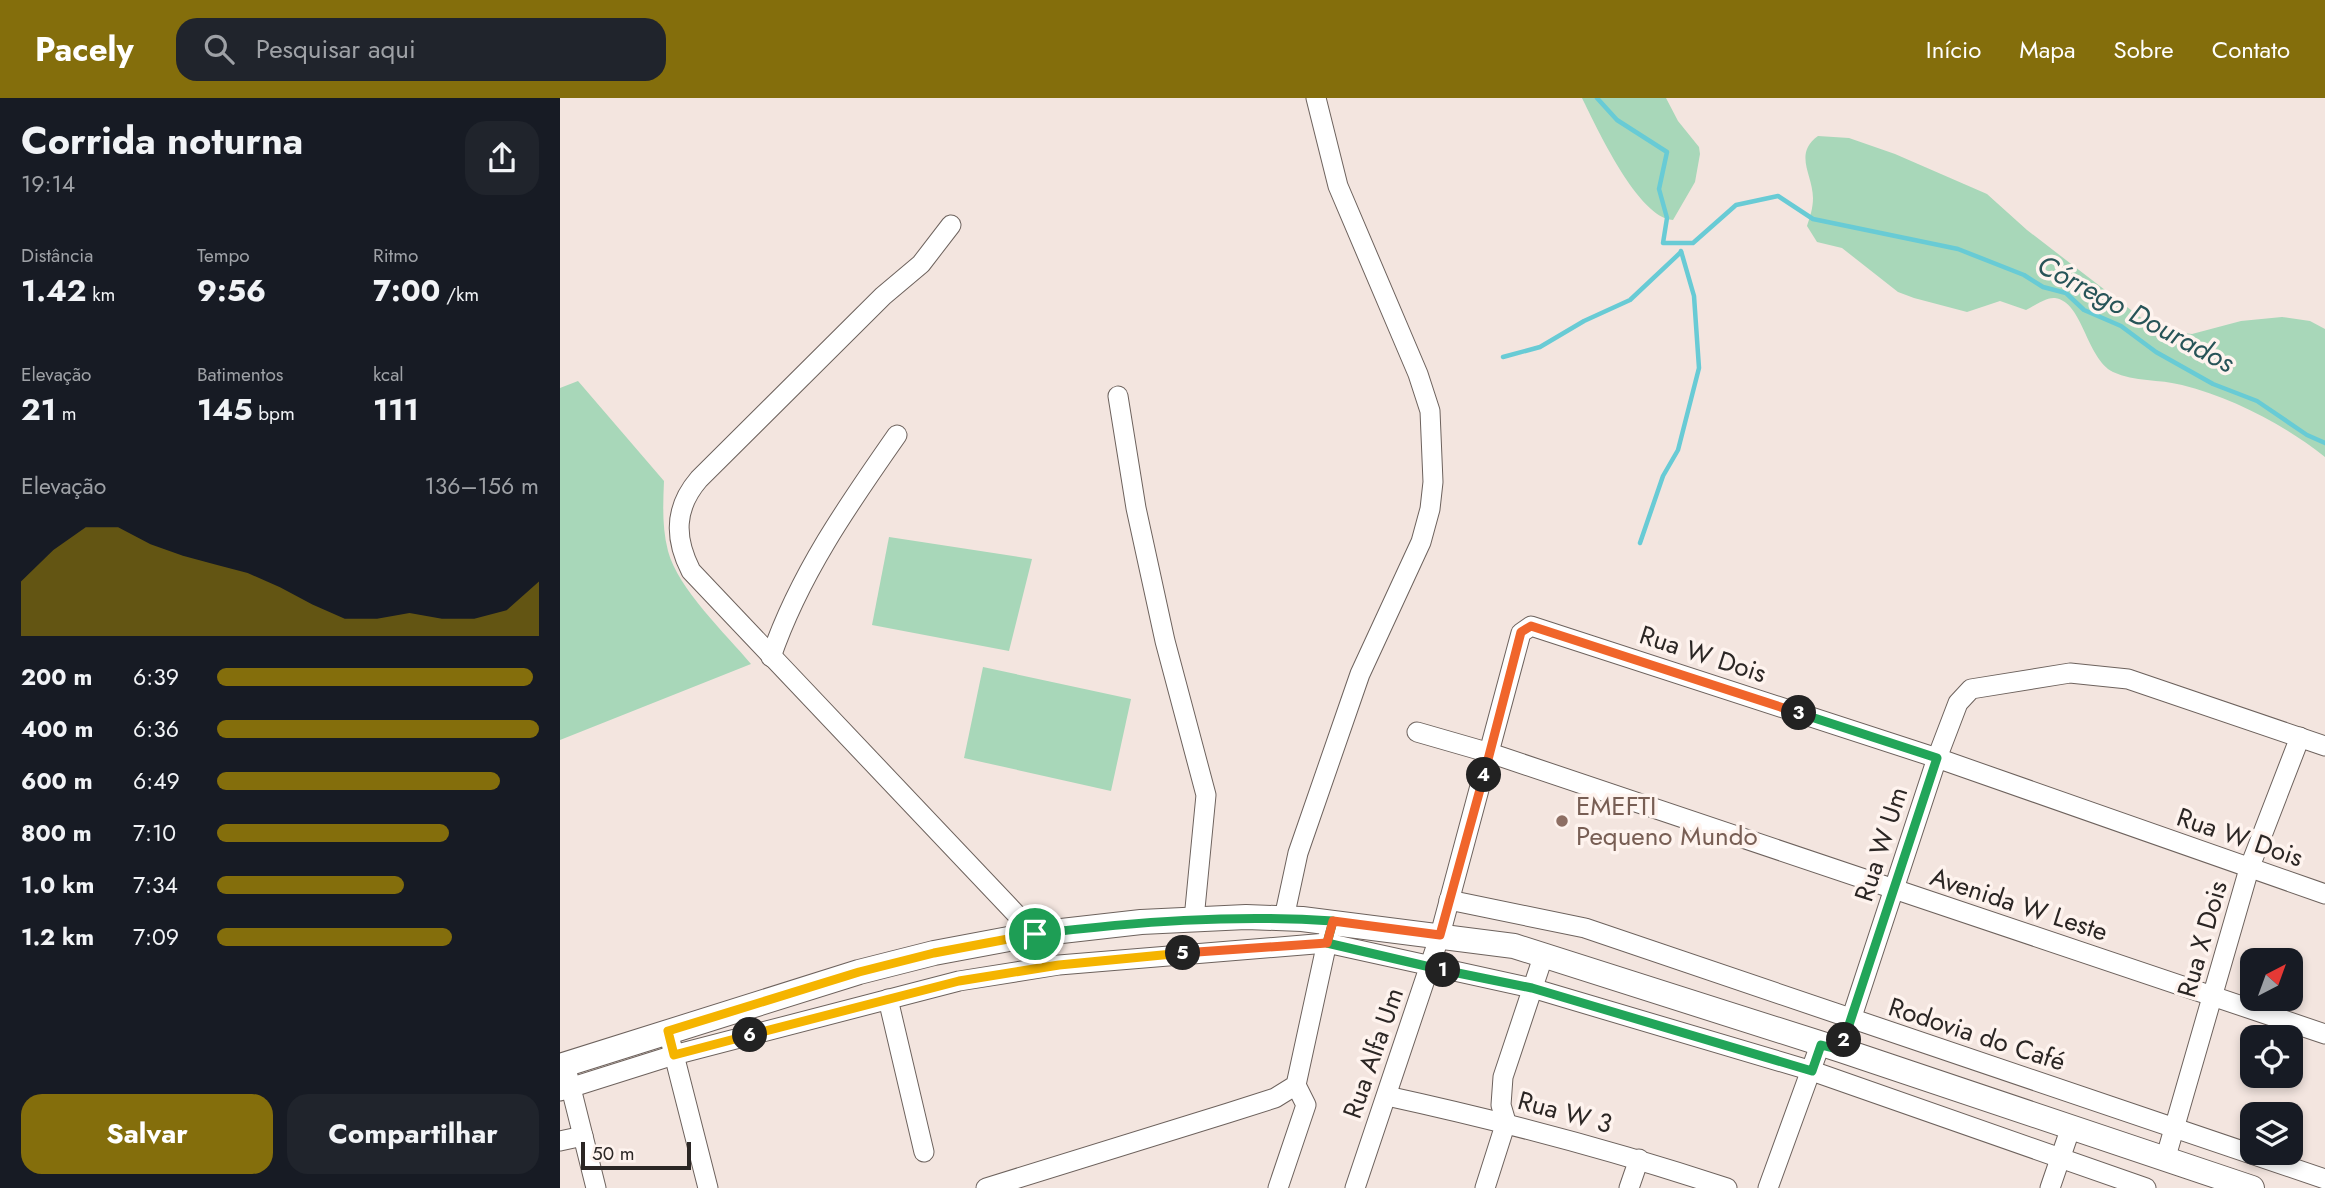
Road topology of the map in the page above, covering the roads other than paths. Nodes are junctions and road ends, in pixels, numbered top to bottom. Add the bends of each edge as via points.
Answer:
1 (1317, 98) edge
2 (951, 225) dead end
3 (1118, 396) dead end
4 (897, 435) dead end
5 (771, 657) junction
6 (1417, 732) dead end
7 (2300, 737) junction
8 (2325, 746) edge
9 (1490, 753) junction
10 (1937, 758) junction
11 (2249, 869) junction
12 (1893, 891) junction
13 (2325, 894) edge
14 (1450, 900) junction
15 (1284, 918) junction
16 (1194, 919) junction
17 (1330, 932) junction
18 (1035, 934) junction
19 (1440, 935) junction
20 (1544, 954) junction
21 (1430, 967) junction
22 (1532, 988) junction
23 (2213, 996) junction
24 (888, 999) junction
25 (1851, 1020) junction
26 (2325, 1034) edge
27 (671, 1043) junction
28 (1831, 1047) junction
29 (1812, 1071) junction
30 (564, 1077) edge
31 (1296, 1084) junction
32 (1387, 1096) junction
33 (1506, 1122) junction
34 (2071, 1127) junction
35 (2174, 1128) junction
36 (583, 1136) junction
37 (560, 1141) edge
38 (923, 1152) dead end
39 (1639, 1159) junction
40 (2060, 1159) junction
41 (2165, 1160) junction
42 (2325, 1179) edge
43 (596, 1188) edge
44 (708, 1188) edge
45 (986, 1188) edge
46 (1278, 1188) edge
47 (1355, 1188) edge
48 (1485, 1188) edge
49 (1629, 1188) edge
50 (1727, 1188) edge
51 (1768, 1188) edge
52 (2050, 1188) edge
53 (2146, 1188) edge
54 (2252, 1188) edge

1 - 15 street via 1338,186 1430,411 1433,482 1421,542 1360,674 1298,853
2 - 5 street via 910,276 883,296 685,495 677,534 691,571
3 - 16 street via 1165,641 1206,795
4 - 5 street via 809,570 785,614
5 - 18 street
6 - 9 street, Avenida W Leste
7 - 8 street, Rua W Um
7 - 10 street, Rua W Um via 2128,679 2070,673 1971,689 1958,703
7 - 11 street, Rua X Dois
9 - 10 street, Rua W Dois via 1521,632 1531,626
9 - 12 street, Avenida W Leste
9 - 14 street, Rua W Dois
10 - 11 street, Rua W Dois
10 - 12 street, Rua W Um
11 - 13 street, Rua W Dois
11 - 23 street, Rua X Dois
12 - 23 street, Avenida W Leste
12 - 25 street, Rua W Um
14 - 19 street, Rua W Dois
14 - 25 street, Rodovia do Café via 1585,928
15 - 16 main road
15 - 17 main road
16 - 18 main road
17 - 19 main road
17 - 21 street
17 - 24 street via 1059,965 959,981
17 - 31 street
18 - 27 main road via 859,972
19 - 20 main road
19 - 21 street, Rua Alfa Um
20 - 22 street
20 - 28 main road
21 - 22 street
21 - 32 street, Rua Alfa Um
22 - 29 street
22 - 33 street via 1503,1077 1501,1105
23 - 26 street, Avenida W Leste
23 - 35 street, Rua X Dois
24 - 27 street
24 - 38 street
25 - 28 street, Rua W Um
25 - 35 street, Rodovia do Café
27 - 30 main road
27 - 44 street
28 - 29 street, Rua W Um
28 - 34 main road
29 - 40 street
29 - 51 street, Rua W Um
30 - 36 street
31 - 45 street via 1275,1098 1240,1110
31 - 46 street via 1306,1105
32 - 33 street, Rua W 3
32 - 47 street, Rua Alfa Um
33 - 39 street, Rua W 3
33 - 48 street
34 - 40 street
34 - 41 main road
35 - 41 street, Rua X Dois
35 - 42 street, Rodovia do Café
36 - 37 street
36 - 43 street
39 - 49 street
39 - 50 street, Rua W 3
40 - 52 street
40 - 53 street
41 - 54 main road

